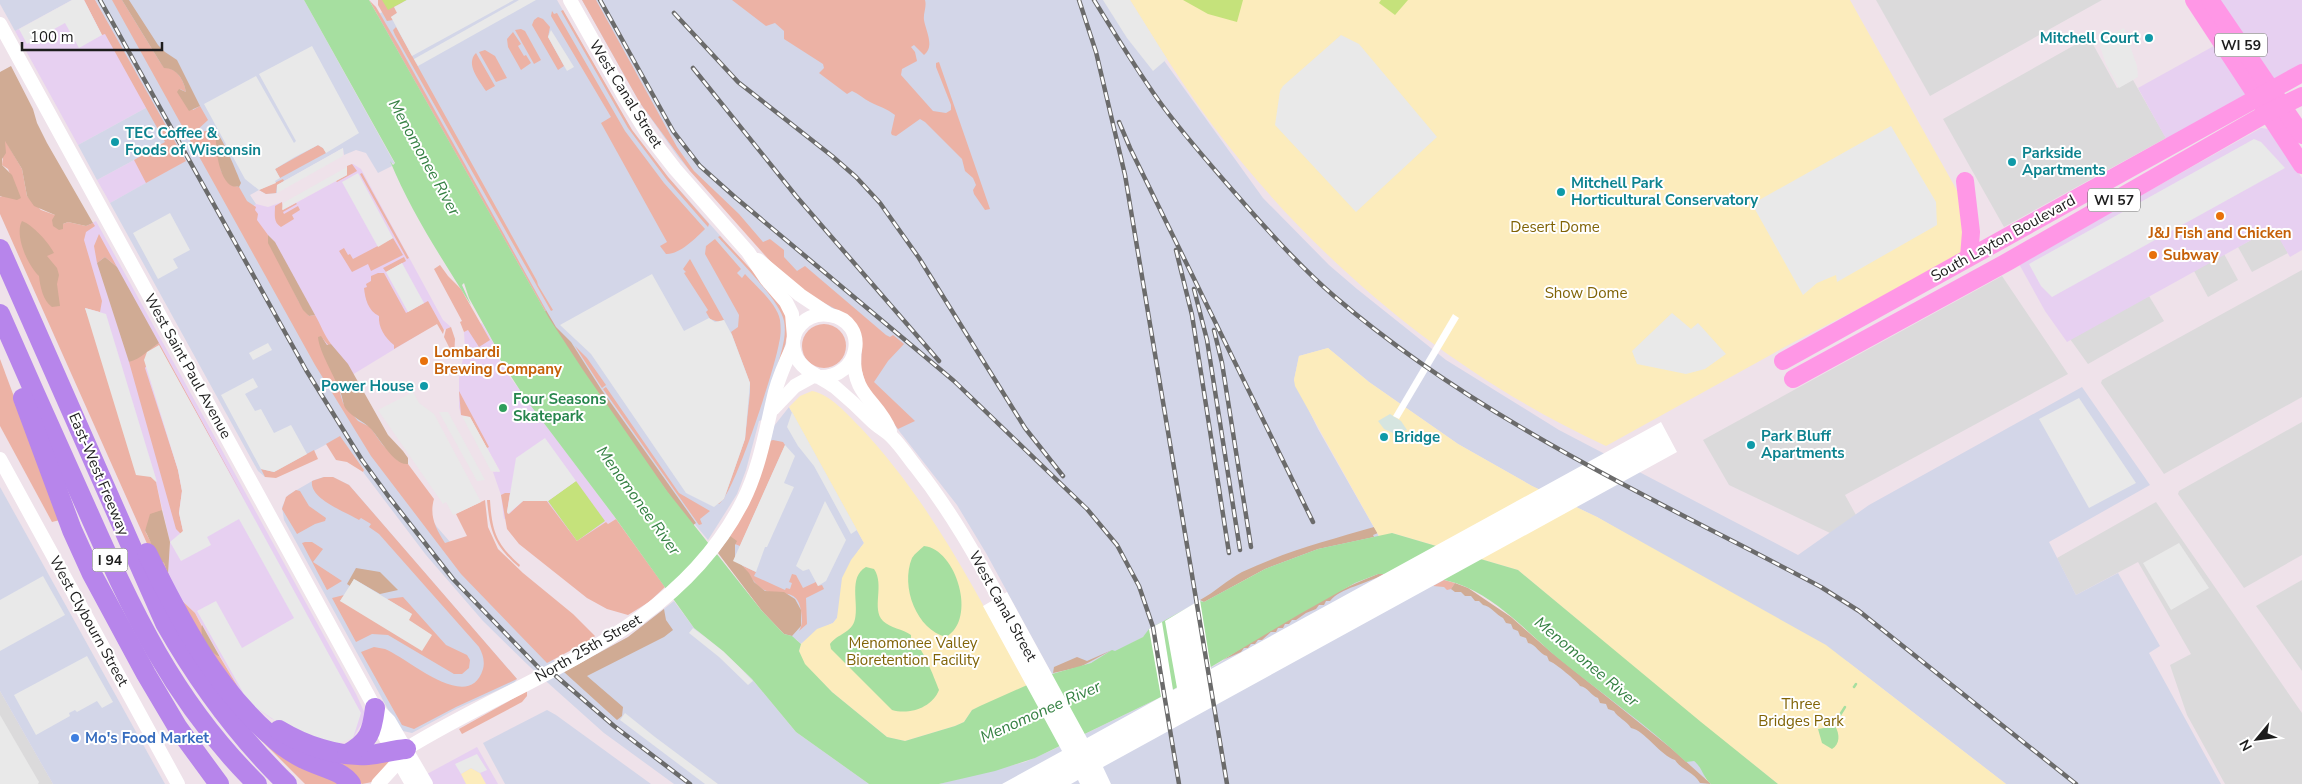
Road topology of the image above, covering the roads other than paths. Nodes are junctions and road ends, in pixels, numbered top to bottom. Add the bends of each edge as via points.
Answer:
1 (570, 0) edge
2 (2194, 0) edge
3 (2210, 0) edge
4 (0, 24) edge
5 (2302, 73) edge
6 (2264, 93) junction
7 (2302, 96) edge
8 (2276, 109) junction
9 (2302, 135) edge
10 (2174, 143) junction
11 (2302, 165) edge
12 (1965, 181) dead end
13 (2142, 184) junction
14 (0, 249) edge
15 (748, 252) junction
16 (1969, 257) junction
17 (0, 314) edge
18 (831, 315) junction
19 (40, 338) junction
20 (794, 342) junction
21 (0, 343) edge
22 (855, 354) junction
23 (1783, 361) dead end
24 (817, 376) junction
25 (1793, 379) dead end
26 (773, 410) junction
27 (892, 437) junction
28 (0, 458) edge
29 (228, 689) junction
30 (376, 708) junction
31 (400, 753) junction
32 (347, 754) junction
33 (406, 782) edge
34 (178, 784) edge
35 (219, 784) edge
36 (257, 784) edge
37 (287, 784) edge
38 (351, 784) edge
39 (378, 784) edge
40 (426, 784) edge
41 (1100, 784) edge

1 - 15 street, West Canal Street via 647,133
2 - 6 main road, WI 59
3 - 6 main road, WI 59
4 - 30 street, West Saint Paul Avenue
5 - 6 main road, South Layton Boulevard
6 - 8 main road, WI 59
6 - 10 main road, South Layton Boulevard / WI 57
7 - 8 main road, South Layton Boulevard
8 - 9 main road, WI 59
8 - 11 main road, WI 59
8 - 13 main road, South Layton Boulevard / WI 57
10 - 13 main road via 2178,157 2154,171
10 - 16 main road, South Layton Boulevard / WI 57
12 - 16 main road via 1971,232
13 - 25 main road, South Layton Boulevard / WI 57
14 - 19 highway, East-West Freeway / I 94
15 - 18 street, West Canal Street via 791,288
15 - 20 street, West Canal Street via 789,308 793,318
16 - 23 main road, South Layton Boulevard / WI 57
17 - 36 highway, East-West Freeway / I 94 via 142,628 192,709
18 - 20 street via 809,318 798,327
18 - 22 street via 845,322 853,332
19 - 29 highway via 93,438 181,621
19 - 37 highway, East-West Freeway / I 94 via 165,623 214,701 252,748
20 - 24 street via 801,364
20 - 26 street, North 25th Street via 775,392
21 - 35 highway via 92,574 174,720
22 - 24 street via 842,372
22 - 27 street, West Canal Street via 854,371 858,385 887,423
24 - 26 street, North 25th Street via 795,386
24 - 27 street, West Canal Street via 847,397
26 - 31 street, North 25th Street via 751,485 724,533 694,571 654,608 616,636
27 - 41 street, West Canal Street via 951,514
28 - 34 street, West Clybourn Street
29 - 32 highway via 280,731 319,748
29 - 38 highway via 258,724 283,746 340,774
30 - 31 street, West Saint Paul Avenue via 389,721
30 - 32 highway via 368,737
31 - 32 highway
31 - 33 street, West Saint Paul Avenue
31 - 39 street, North 25th Street
31 - 40 street, West Saint Paul Avenue

